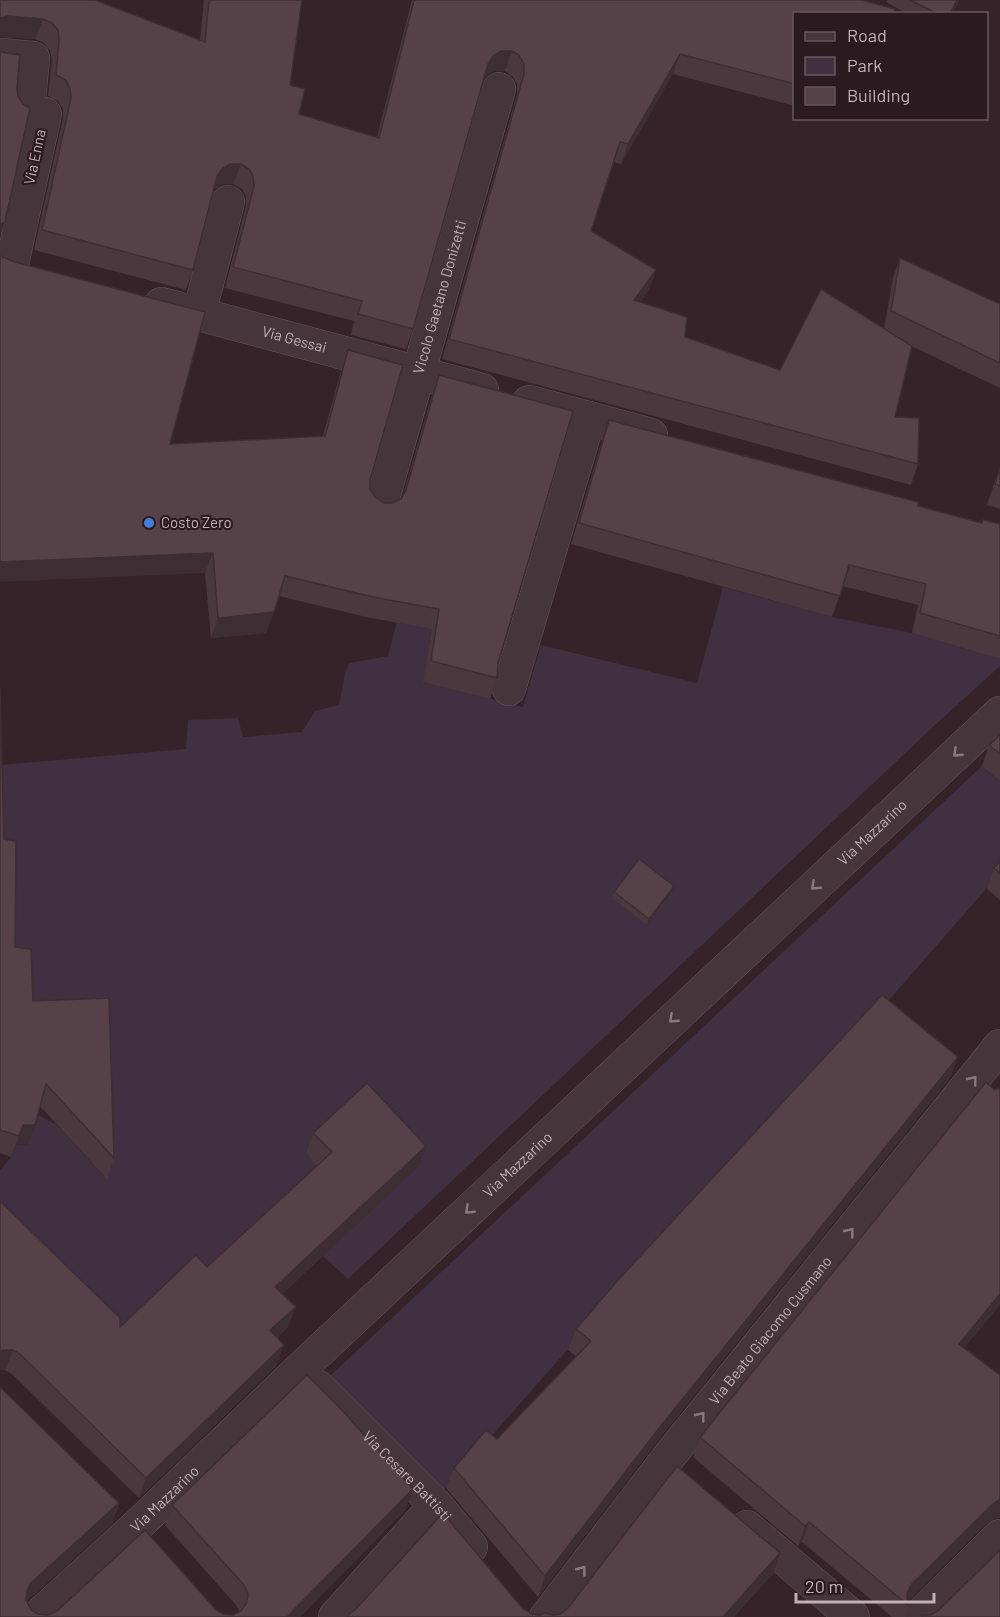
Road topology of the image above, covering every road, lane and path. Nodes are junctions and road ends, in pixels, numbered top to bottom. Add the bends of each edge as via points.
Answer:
1 (0, 55) edge
2 (499, 89) edge
3 (228, 202) edge
4 (6, 262) edge
5 (45, 273) edge
6 (133, 296) edge
7 (199, 314) junction
8 (418, 373) junction
9 (589, 418) junction
10 (680, 443) edge
11 (381, 505) edge
12 (509, 689) dead end
13 (1000, 713) edge
14 (1000, 1046) edge
15 (300, 1369) junction
16 (667, 1459) junction
17 (693, 1482) edge
18 (115, 1500) edge
19 (436, 1505) junction
20 (729, 1512) edge
21 (139, 1524) junction
22 (1000, 1536) edge
23 (162, 1550) edge
24 (486, 1565) edge
25 (533, 1614) edge
26 (37, 1617) edge
27 (335, 1617) edge
28 (853, 1617) edge
29 (918, 1617) edge

1 - 4 street, Via Enna via 33,58 28,110 45,114
2 - 8 street, Vicolo Gaetano Donizetti
3 - 7 street
4 - 5 street
6 - 7 street, Via Gessai
7 - 8 street, Via Gessai
8 - 9 street, Via Gessai
8 - 11 street, Vicolo Gaetano Donizetti
9 - 10 street, Via Gessai
9 - 12 street
13 -> 15 street, Via Mazzarino
16 -> 14 street, Via Beato Giacomo Cusmano
15 - 19 street, Via Cesare Battisti
15 - 21 street, Via Mazzarino
16 - 17 street
25 -> 16 street, Via Beato Giacomo Cusmano
18 - 21 street
19 - 24 street, Via Cesare Battisti
19 - 27 street
20 - 28 street
21 - 23 street
21 - 26 street, Via Mazzarino
22 - 29 street

